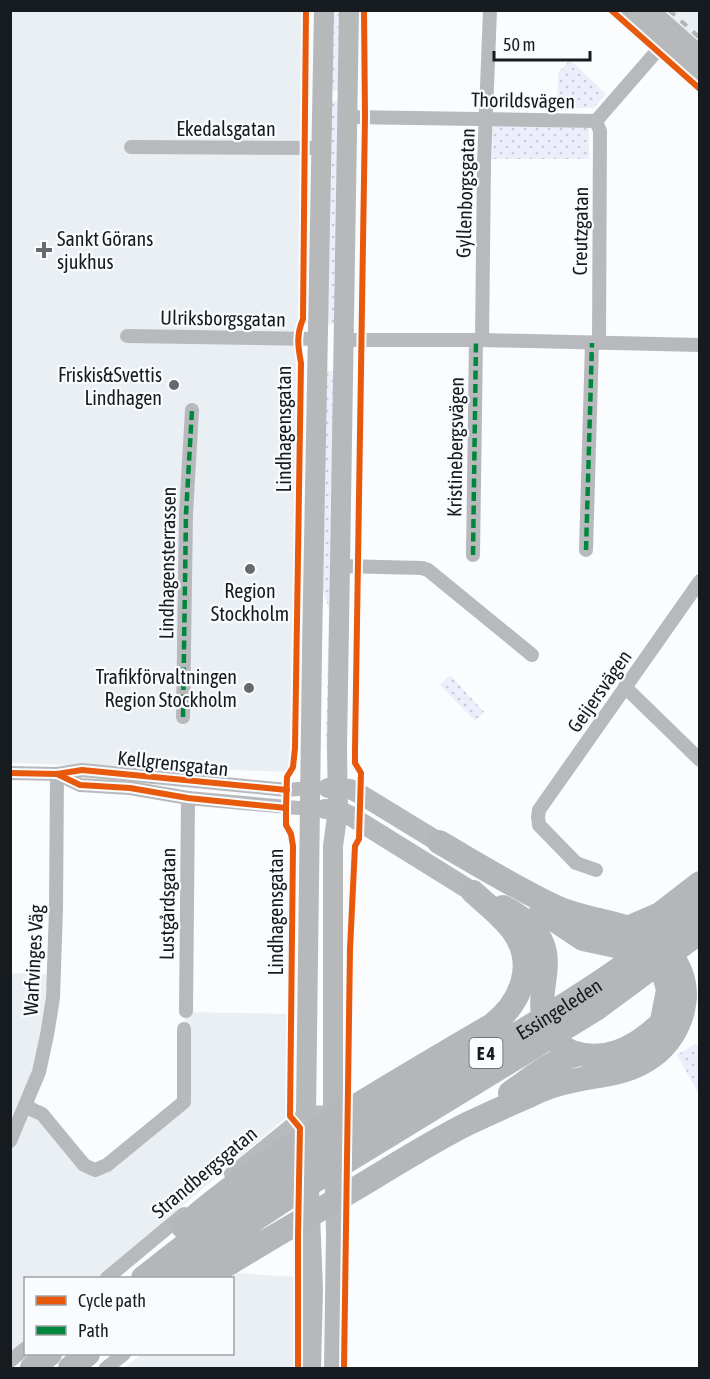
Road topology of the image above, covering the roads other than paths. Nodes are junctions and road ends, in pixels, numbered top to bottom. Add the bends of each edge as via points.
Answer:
1 (324, 10) edge
2 (349, 10) edge
3 (490, 10) edge
4 (625, 10) edge
5 (648, 10) edge
6 (663, 44) junction
7 (699, 56) edge
8 (699, 77) edge
9 (348, 117) junction
10 (487, 118) junction
11 (596, 121) junction
12 (131, 147) dead end
13 (322, 148) junction
14 (127, 336) dead end
15 (318, 339) junction
16 (344, 340) junction
17 (479, 340) junction
18 (595, 343) junction
19 (699, 345) edge
20 (192, 410) dead end
21 (586, 550) dead end
22 (473, 555) dead end
23 (340, 566) junction
24 (699, 581) edge
25 (532, 655) dead end
26 (625, 687) junction
27 (183, 717) dead end
28 (699, 760) edge
29 (10, 773) edge
30 (57, 774) junction
31 (310, 788) junction
32 (338, 788) junction
33 (188, 798) junction
34 (310, 808) junction
35 (338, 810) junction
36 (439, 842) junction
37 (596, 870) dead end
38 (477, 882) junction
39 (699, 884) edge
40 (699, 906) edge
41 (530, 926) junction
42 (689, 932) edge
43 (308, 944) junction
44 (333, 947) junction
45 (699, 979) edge
46 (186, 1011) dead end
47 (662, 1021) junction
48 (184, 1029) dead end
49 (579, 1054) junction
50 (26, 1107) junction
51 (333, 1112) junction
52 (306, 1113) junction
53 (466, 1125) junction
54 (10, 1141) edge
55 (336, 1233) junction
56 (311, 1236) junction
57 (108, 1277) edge
58 (131, 1277) edge
59 (144, 1277) edge
60 (177, 1277) edge
61 (208, 1277) edge
62 (216, 1277) edge
63 (24, 1350) edge
64 (48, 1355) edge
65 (122, 1355) edge
66 (10, 1360) edge
67 (32, 1368) edge
68 (106, 1368) edge
69 (311, 1368) edge
70 (334, 1368) edge

1 - 13 street, Lindhagensgatan
2 - 9 street
3 - 10 street, Gyllenborgsgatan
4 - 6 street
5 - 7 street
6 - 8 street
6 - 11 street, Thorildsvägen
9 - 10 street, Thorildsvägen
9 - 16 street
10 - 11 street, Thorildsvägen
10 - 17 street, Gyllenborgsgatan
11 - 18 street, Creutzgatan via 600,131
12 - 13 street, Ekedalsgatan
13 - 15 street, Lindhagensgatan
14 - 15 street, Ulriksborgsgatan
15 - 16 street
15 - 31 street, Lindhagensgatan
16 - 17 street
16 - 23 street
17 - 18 street
17 - 22 street, Kristinebergsvägen
18 - 19 street
18 - 21 street
20 - 27 street, Lindhagensterrassen
23 - 25 street via 428,570
23 - 32 street
24 - 26 street, Geijersvägen
26 - 28 street
26 - 37 street, Geijersvägen via 539,810 539,825 576,863
29 - 30 street, Kellgrensgatan
30 - 31 street, Kellgrensgatan via 82,770 287,790
30 - 33 street, Kellgrensgatan via 81,785
30 - 50 street, Warfvinges Väg via 53,998 44,1051
31 - 32 street, Kellgrensgatan
31 - 34 street, Lindhagensgatan
32 - 35 street
32 - 36 street, Kellgrensgatan via 360,794
33 - 34 street, Kellgrensgatan
33 - 46 street, Lustgårdsgatan
34 - 35 street, Kellgrensgatan
34 - 43 street, Lindhagensgatan
35 - 38 street, Kellgrensgatan
35 - 44 street via 333,846
36 - 38 street, Kellgrensgatan
36 - 53 highway via 572,914 651,936 674,959 685,987 680,1024 654,1056 640,1065 568,1081
38 - 41 highway
38 - 41 highway via 507,923
39 - 41 highway via 660,914 620,931
40 - 42 highway, Essingeleden / E 4
41 - 47 highway via 625,948 649,959 665,978 668,990
41 - 49 highway via 544,947 545,1023 557,1042
41 - 58 highway via 524,982 503,1017 281,1152 191,1220
42 - 59 highway, Essingeleden / E 4 via 264,1187
42 - 60 highway, Essingeleden / E 4 via 596,1009 298,1191
43 - 44 street
43 - 52 street, Lindhagensgatan
44 - 51 street
45 - 47 highway
47 - 49 highway via 627,1049 612,1054
48 - 50 street via 184,1101 107,1165 95,1170 84,1165 42,1114
49 - 53 highway via 550,1064
50 - 54 street, Warfvinges Väg
51 - 52 street
51 - 55 street
52 - 56 street, Lindhagensgatan
52 - 57 street, Strandbergsgatan
53 - 61 highway
55 - 56 street
55 - 70 street
56 - 62 street via 261,1245
56 - 69 street, Lindhagensgatan
63 - 66 street
64 - 67 highway
65 - 68 street

